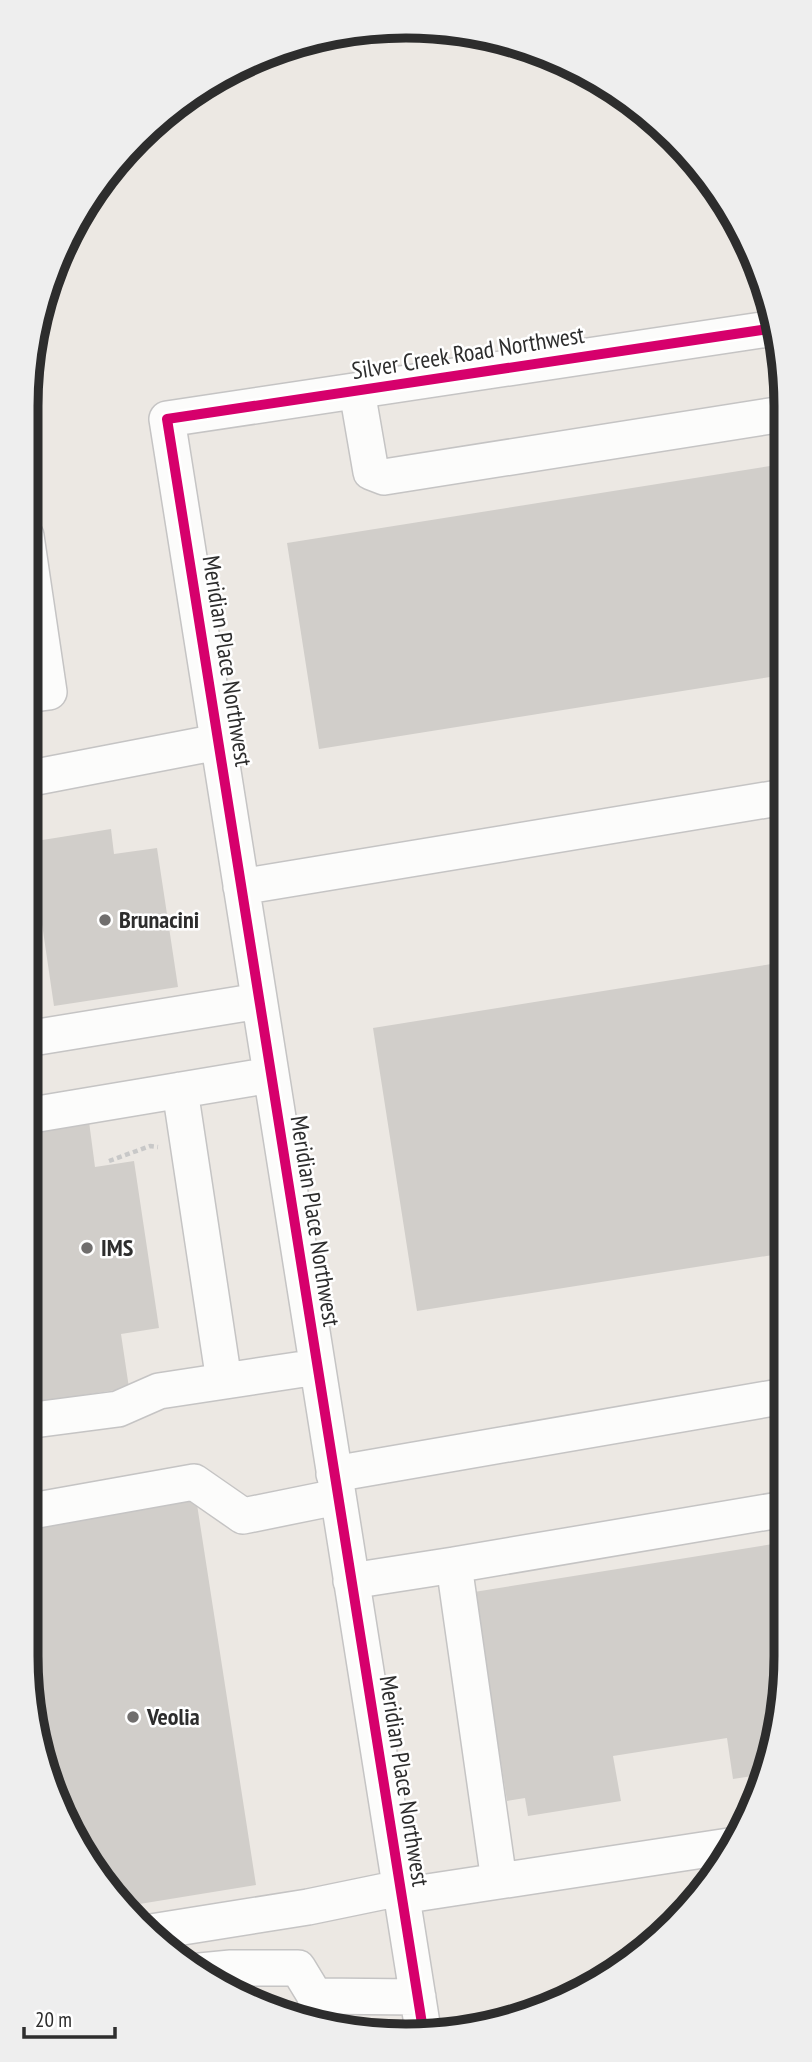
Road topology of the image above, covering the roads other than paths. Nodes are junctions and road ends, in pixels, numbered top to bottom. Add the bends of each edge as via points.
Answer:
1 (765, 330) edge
2 (357, 391) junction
3 (774, 415) edge
4 (167, 419) joint
5 (38, 617) edge
6 (38, 693) edge
7 (218, 741) junction
8 (38, 777) edge
9 (774, 799) edge
10 (241, 887) junction
11 (259, 1001) junction
12 (38, 1037) edge
13 (271, 1074) junction
14 (180, 1090) junction
15 (38, 1114) edge
16 (317, 1367) junction
17 (224, 1381) junction
18 (774, 1398) edge
19 (38, 1420) edge
20 (336, 1486) junction
21 (38, 1510) edge
22 (774, 1511) edge
23 (454, 1565) junction
24 (351, 1581) junction
25 (720, 1847) edge
26 (499, 1881) junction
27 (400, 1892) junction
28 (161, 1929) edge
29 (215, 1970) edge
30 (316, 2007) edge
31 (420, 2013) edge

1 - 2 street, Silver Creek Road Northwest
2 - 3 street via 371,472 384,477
2 - 4 street, Silver Creek Road Northwest
4 - 7 street, Meridian Place Northwest
5 - 6 street via 49,692
7 - 8 street
7 - 10 street, Meridian Place Northwest
9 - 10 street
10 - 11 street, Meridian Place Northwest
11 - 12 street
11 - 13 street, Meridian Place Northwest
13 - 14 street
13 - 16 street, Meridian Place Northwest
14 - 15 street
14 - 17 street
16 - 17 street
16 - 20 street, Meridian Place Northwest
17 - 19 street via 159,1391 118,1409
18 - 20 street
20 - 21 street via 243,1517 194,1482
20 - 24 street, Meridian Place Northwest
22 - 23 street
23 - 24 street
23 - 26 street
24 - 27 street, Meridian Place Northwest
25 - 26 street
26 - 27 street
27 - 28 street
27 - 31 street, Meridian Place Northwest
29 - 30 street via 298,1968
30 - 31 street

